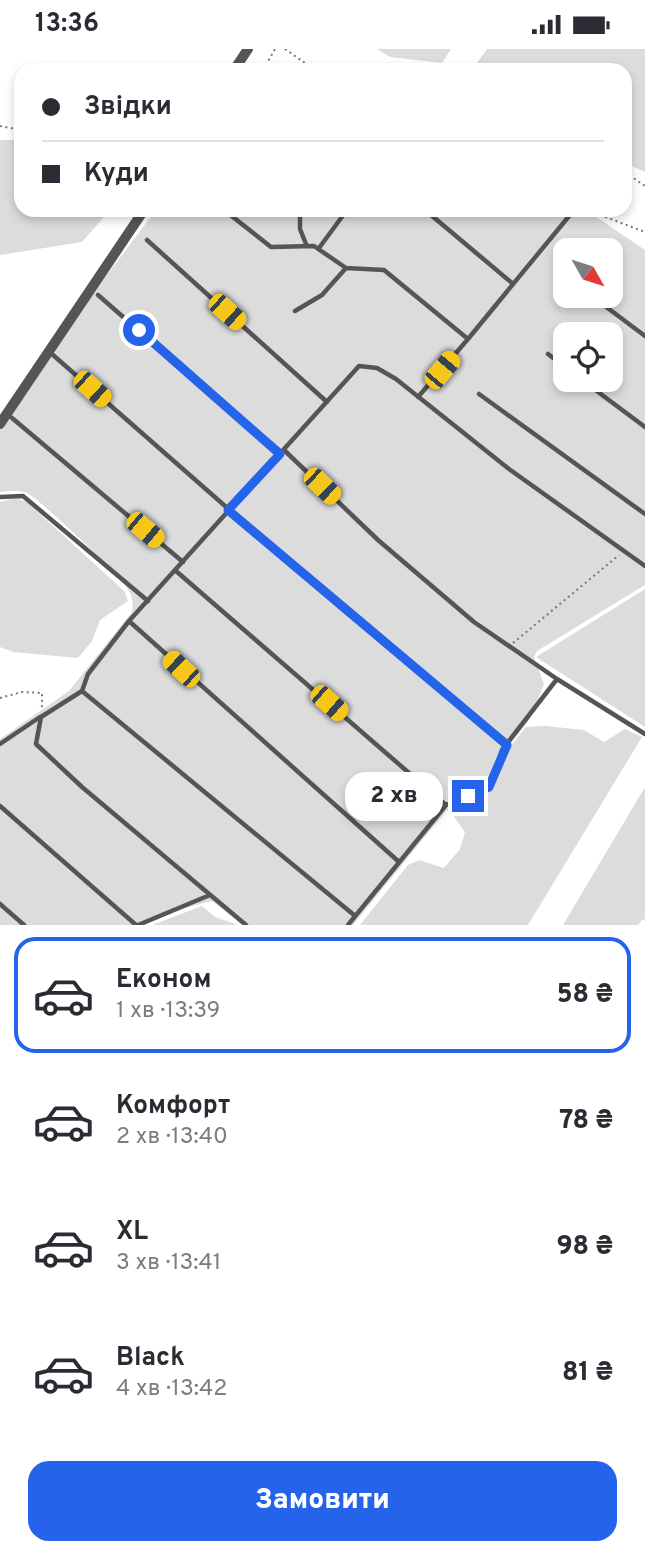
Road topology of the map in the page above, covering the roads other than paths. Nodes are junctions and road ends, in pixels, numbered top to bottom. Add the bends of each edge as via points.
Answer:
1 (139, 217) edge
2 (233, 217) edge
3 (300, 217) edge
4 (342, 217) edge
5 (433, 217) edge
6 (568, 217) edge
7 (147, 240) dead end
8 (306, 244) junction
9 (319, 248) junction
10 (346, 268) junction
11 (512, 283) junction
12 (98, 295) dead end
13 (608, 308) edge
14 (295, 311) dead end
15 (645, 336) edge
16 (468, 339) junction
17 (548, 354) dead end
18 (53, 355) dead end
19 (553, 358) edge
20 (598, 392) edge
21 (479, 394) dead end
22 (418, 397) junction
23 (327, 402) junction
24 (12, 418) dead end
25 (0, 424) edge
26 (645, 427) edge
27 (282, 452) junction
28 (0, 497) edge
29 (228, 510) junction
30 (645, 514) edge
31 (183, 562) junction
32 (645, 566) edge
33 (176, 571) junction
34 (148, 601) junction
35 (129, 621) junction
36 (557, 679) junction
37 (82, 691) junction
38 (41, 717) junction
39 (645, 734) edge
40 (0, 744) edge
41 (507, 745) junction
42 (446, 805) junction
43 (0, 806) edge
44 (398, 861) junction
45 (210, 895) junction
46 (0, 904) edge
47 (354, 915) junction
48 (24, 925) edge
49 (137, 925) edge
50 (246, 925) edge
51 (348, 925) edge

1 - 25 street
2 - 8 lane via 271,247
3 - 8 lane
4 - 9 lane
5 - 11 lane
6 - 11 lane
7 - 23 lane
8 - 9 lane
9 - 10 lane
10 - 14 lane via 322,295
10 - 16 lane via 384,270
11 - 16 lane
12 - 27 lane
13 - 15 lane
16 - 22 lane
17 - 19 lane
18 - 29 lane
20 - 26 lane
21 - 30 lane
22 - 23 lane via 377,368 359,366
22 - 32 lane
23 - 27 lane
24 - 31 lane
27 - 29 lane
27 - 36 lane via 474,622
28 - 34 lane via 23,496
29 - 31 lane
29 - 41 lane
31 - 33 lane
33 - 34 lane
33 - 42 lane
34 - 35 lane
35 - 37 lane via 88,674
35 - 44 lane
36 - 39 lane
36 - 41 lane
37 - 38 lane
37 - 47 lane
38 - 40 lane
38 - 45 lane via 36,744
41 - 42 lane via 489,787
42 - 44 lane
43 - 49 lane
44 - 47 lane
45 - 49 lane
45 - 50 lane
46 - 48 lane
47 - 51 lane

